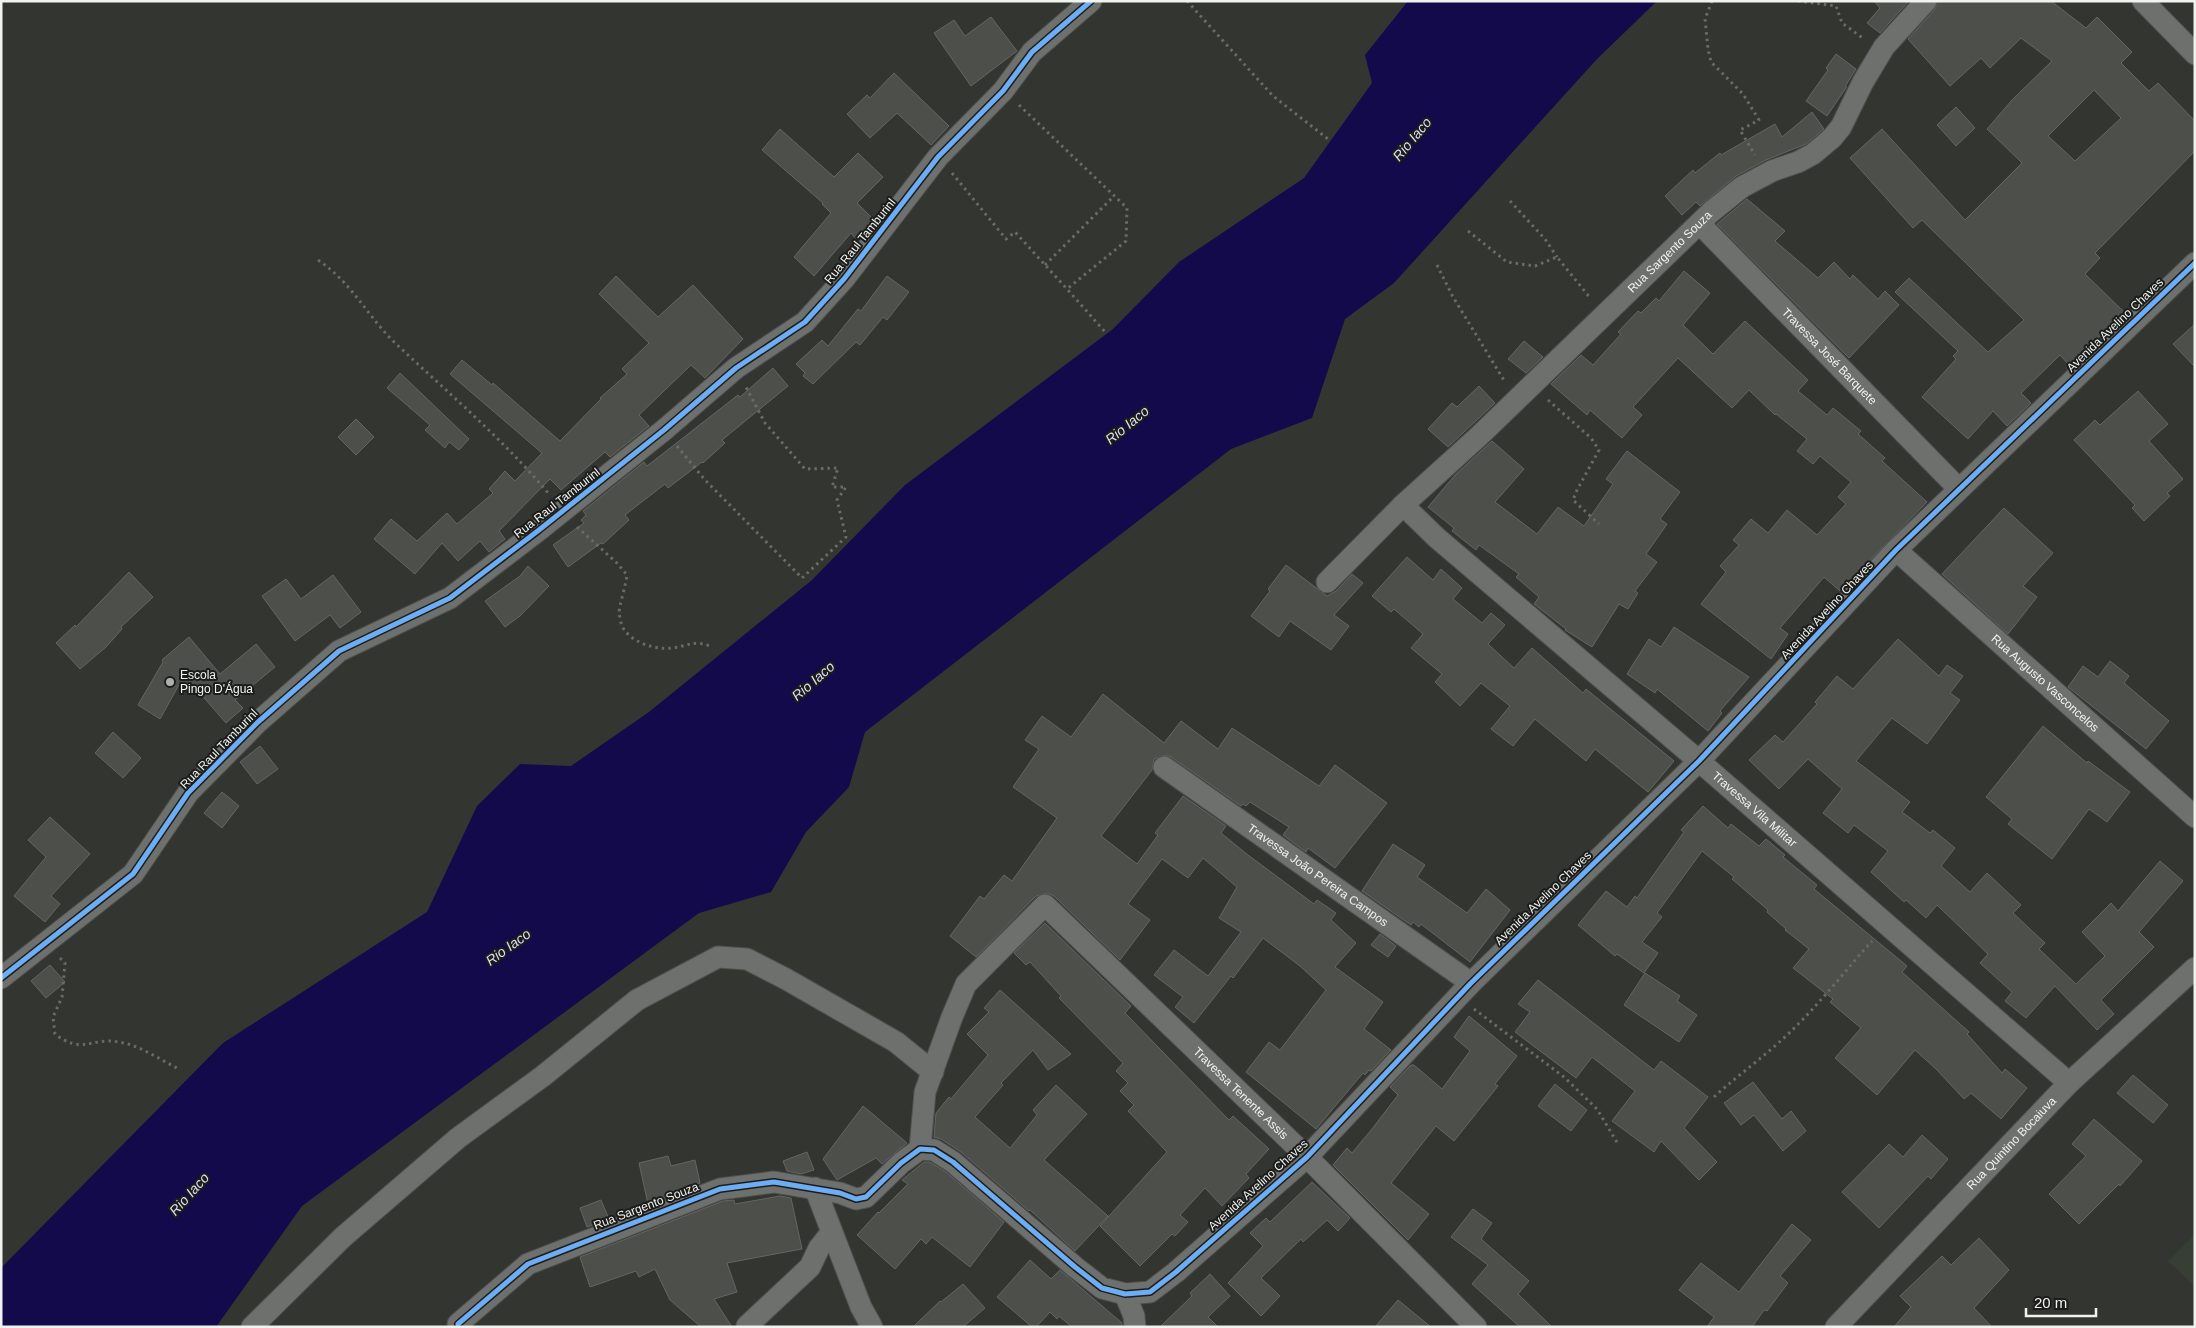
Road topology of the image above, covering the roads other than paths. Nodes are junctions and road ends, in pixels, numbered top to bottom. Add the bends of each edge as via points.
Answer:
1 (1091, 1) edge
2 (1926, 1) edge
3 (2143, 1) edge
4 (2195, 54) edge
5 (1700, 224) junction
6 (2195, 263) edge
7 (1959, 489) junction
8 (1403, 505) junction
9 (1896, 550) junction
10 (1327, 582) dead end
11 (1700, 760) junction
12 (1164, 767) dead end
13 (2195, 817) edge
14 (2195, 968) edge
15 (1, 978) edge
16 (1465, 990) junction
17 (933, 1072) junction
18 (2069, 1083) junction
19 (920, 1149) junction
20 (1307, 1157) junction
21 (814, 1188) junction
22 (831, 1232) junction
23 (1125, 1294) junction
24 (458, 1324) dead end
25 (747, 1326) edge
26 (252, 1327) edge
27 (872, 1327) edge
28 (1135, 1327) edge
29 (1476, 1327) edge
30 (1836, 1327) edge

1 - 15 street, Rua Raul Tamburinl via 1032,52 1004,91 938,157 844,279 805,322 736,368 664,430 450,598 339,651 258,722 188,793 133,874
2 - 5 street, Rua Sargento Souza via 1882,51 1832,138 1813,154 1742,187
3 - 4 street
5 - 7 street, Travessa José Barquete
5 - 8 street, Rua Sargento Souza
6 - 7 street, Avenida Avelino Chaves
7 - 9 street, Avenida Avelino Chaves
8 - 10 street, Rua Sargento Souza
8 - 11 street, Travessa Vila Militar via 1437,538
9 - 11 street, Avenida Avelino Chaves
9 - 13 street, Rua Augusto Vasconcelos
11 - 16 street, Avenida Avelino Chaves
11 - 18 street, Travessa Vila Militar
12 - 16 street, Travessa João Pereira Campos
14 - 18 street, Rua Quintino Bocaiuva
16 - 20 street, Avenida Avelino Chaves
17 - 19 street via 925,1092
17 - 20 street, Travessa Tenente Assis via 966,984 1045,905
17 - 26 street via 896,1042 786,979 747,960 718,957 637,1000 543,1076 458,1138 343,1237
18 - 30 street, Rua Quintino Bocaiuva
19 - 21 street, Rua Sargento Souza via 901,1162 866,1197 856,1199
19 - 23 street, Avenida Avelino Chaves via 934,1150 953,1162 1102,1288
20 - 23 street, Avenida Avelino Chaves via 1150,1292
20 - 29 street, Travessa Tenente Assis
21 - 22 street
21 - 24 street, Rua Sargento Souza via 765,1183 720,1189 676,1205 528,1264
22 - 25 street via 810,1267
22 - 27 street
23 - 28 street

